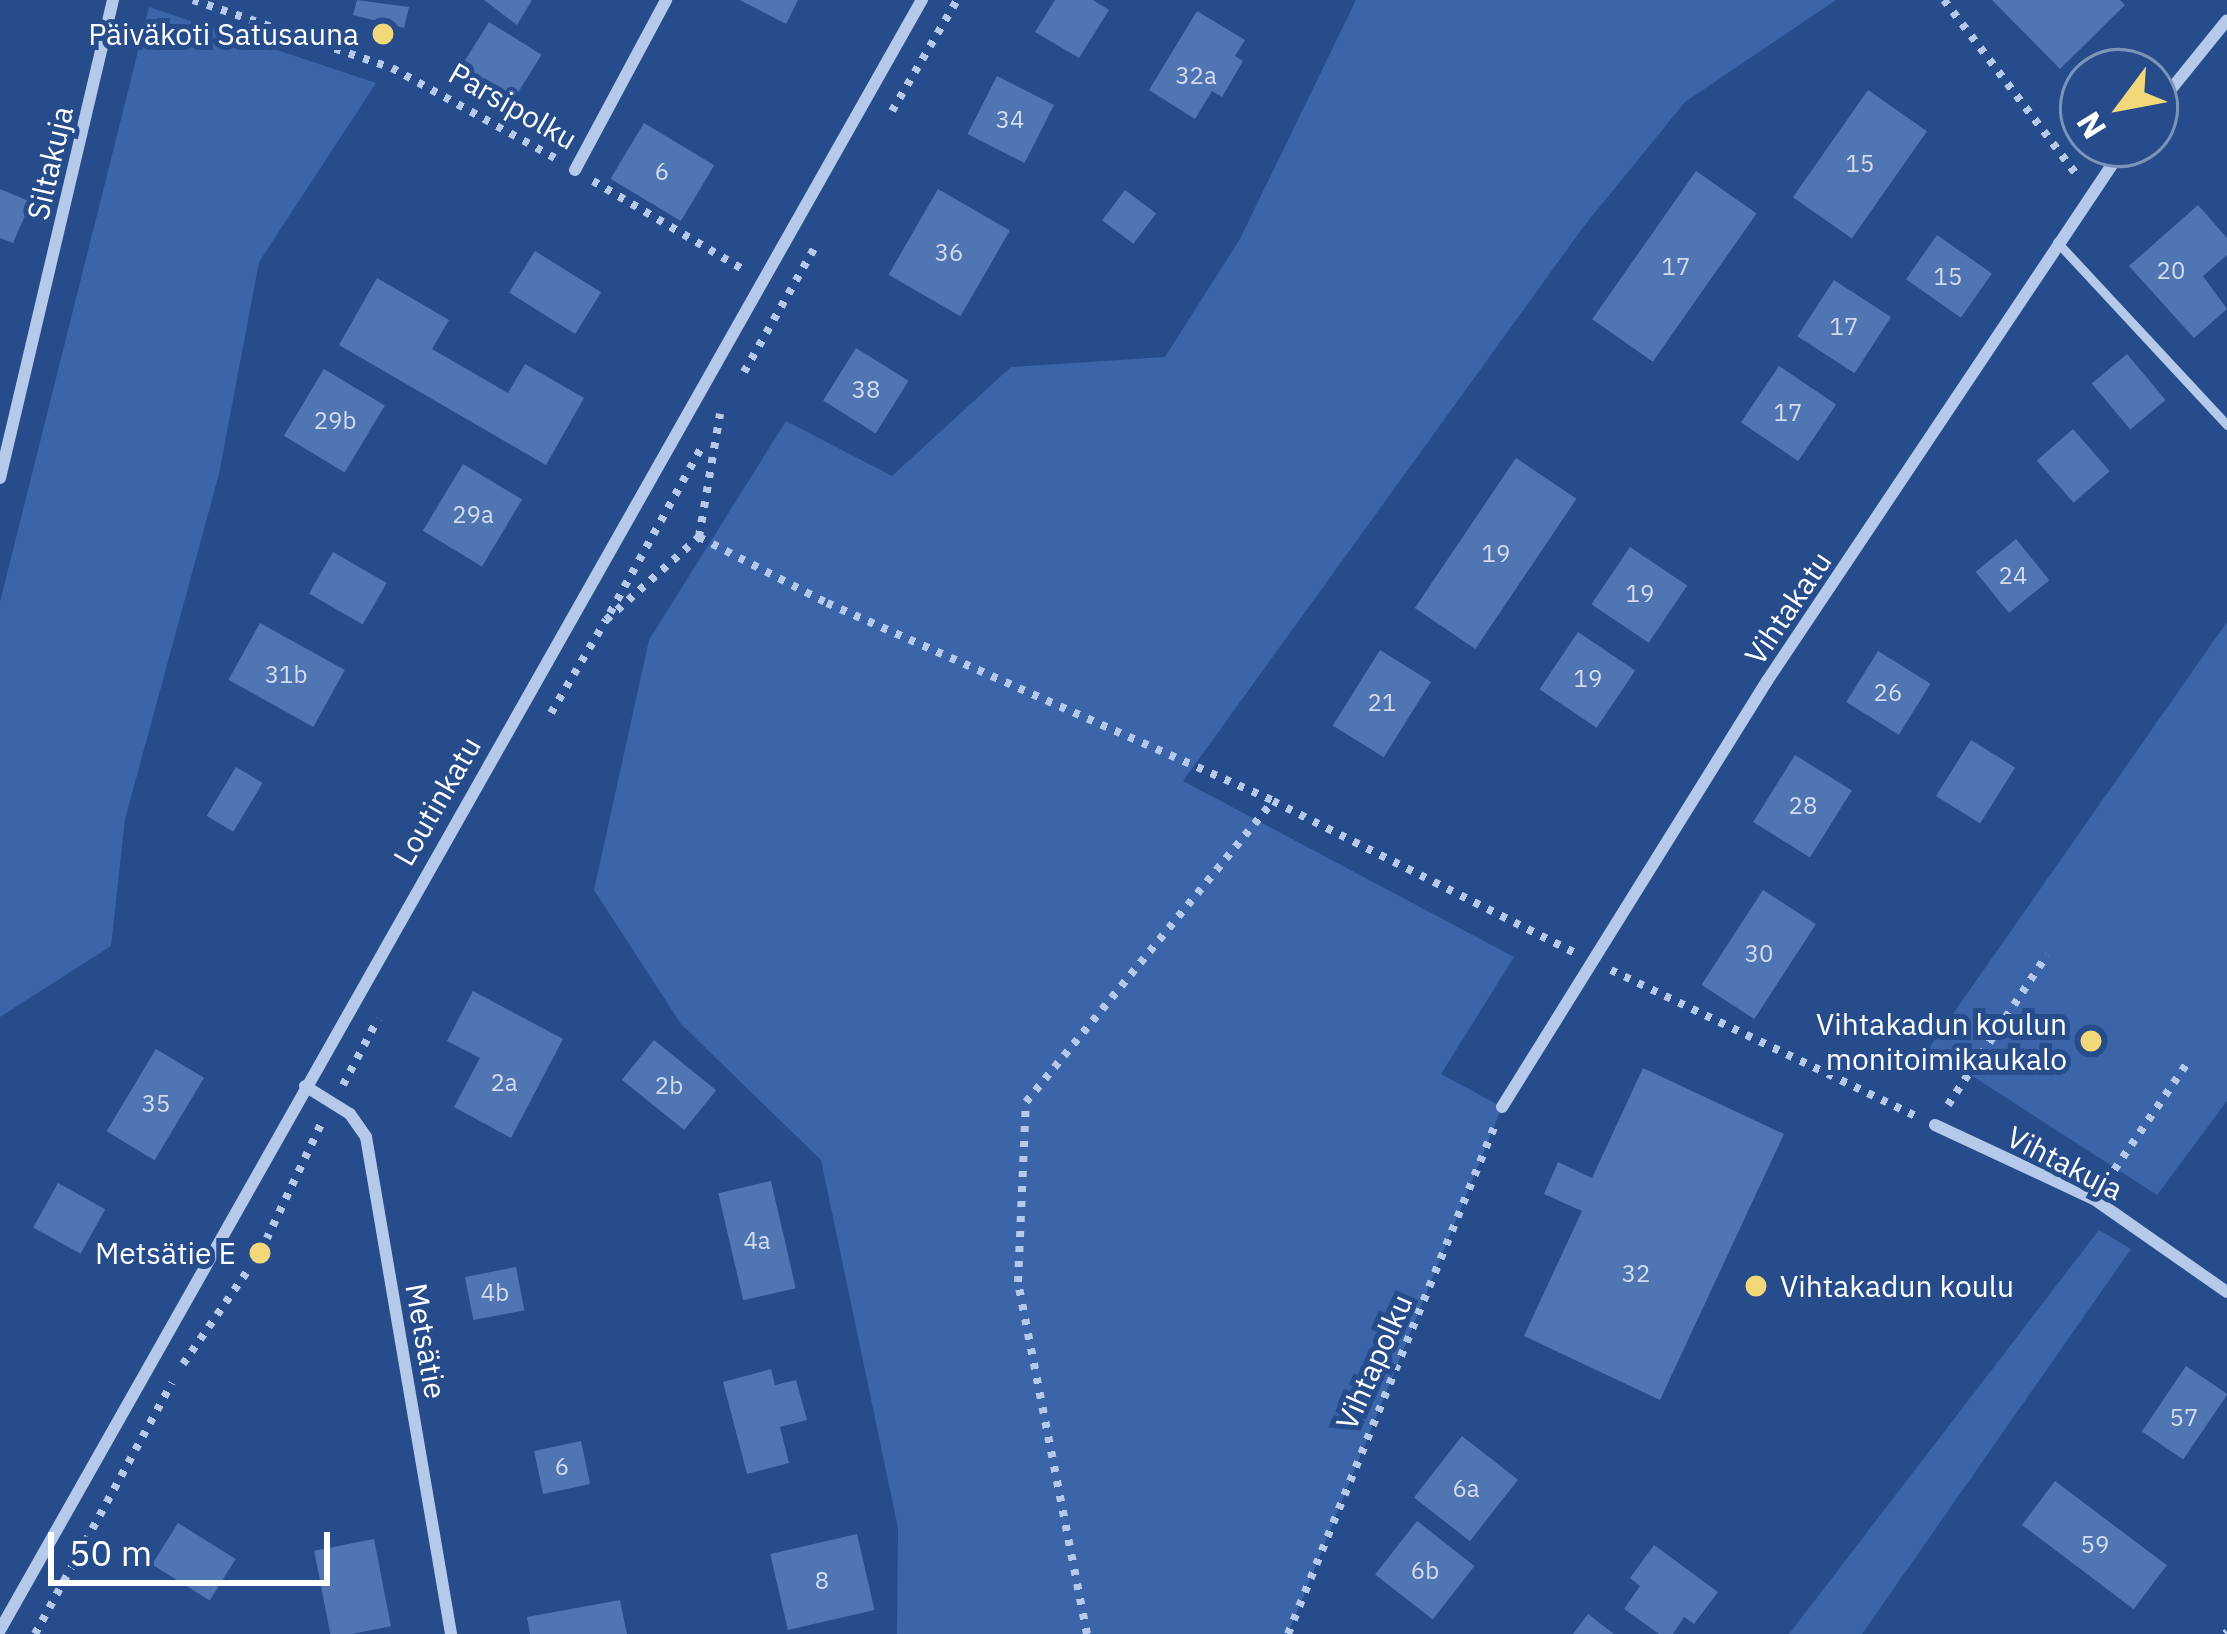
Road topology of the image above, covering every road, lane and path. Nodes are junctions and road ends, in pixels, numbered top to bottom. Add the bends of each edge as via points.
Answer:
1 (113, 0) edge
2 (193, 0) edge
3 (666, 0) edge
4 (922, 0) edge
5 (957, 0) edge
6 (1945, 0) edge
7 (2227, 20) edge
8 (2179, 79) edge
9 (886, 122) dead end
10 (2107, 168) edge
11 (575, 170) junction
12 (2088, 191) junction
13 (819, 239) dead end
14 (2057, 242) junction
15 (765, 282) junction
16 (789, 295) junction
17 (720, 414) junction
18 (2227, 425) edge
19 (0, 478) edge
20 (699, 537) junction
21 (606, 620) junction
22 (547, 721) dead end
23 (1273, 801) junction
24 (2048, 955) dead end
25 (1592, 960) junction
26 (385, 1006) dead end
27 (2190, 1059) dead end
28 (305, 1086) junction
29 (333, 1103) junction
30 (1502, 1107) joint
31 (1935, 1125) junction
32 (2094, 1199) junction
33 (2227, 1292) edge
34 (0, 1630) edge
35 (34, 1634) edge
36 (451, 1634) edge
37 (1087, 1634) edge
38 (1288, 1634) edge

1 - 19 street, Siltakuja
2 - 11 path, Parsipolku via 445,91
3 - 11 street
4 - 15 street, Loutinkatu
5 - 9 path
6 - 12 path
7 - 8 street
10 - 12 street, Vihtakatu
11 - 15 path, Parsipolku
12 - 14 street, Vihtakatu
13 - 16 path
14 - 18 lane
14 - 25 street, Vihtakatu
15 - 16 path, Parsipolku
15 - 28 street, Loutinkatu
16 - 17 path
17 - 20 path
17 - 21 path
20 - 21 path
20 - 23 path via 827,603
21 - 22 path
23 - 25 path
23 - 37 path via 1026,1102 1018,1282
24 - 31 path
25 - 30 street, Vihtakatu
25 - 31 path
26 - 29 path
27 - 32 path
28 - 29 street, Metsätie
28 - 34 street, Loutinkatu
29 - 35 path via 260,1253 184,1361
29 - 36 street, Metsätie via 366,1136
30 - 38 path, Vihtapolku
31 - 32 street, Vihtakuja
32 - 33 street, Vihtakuja

